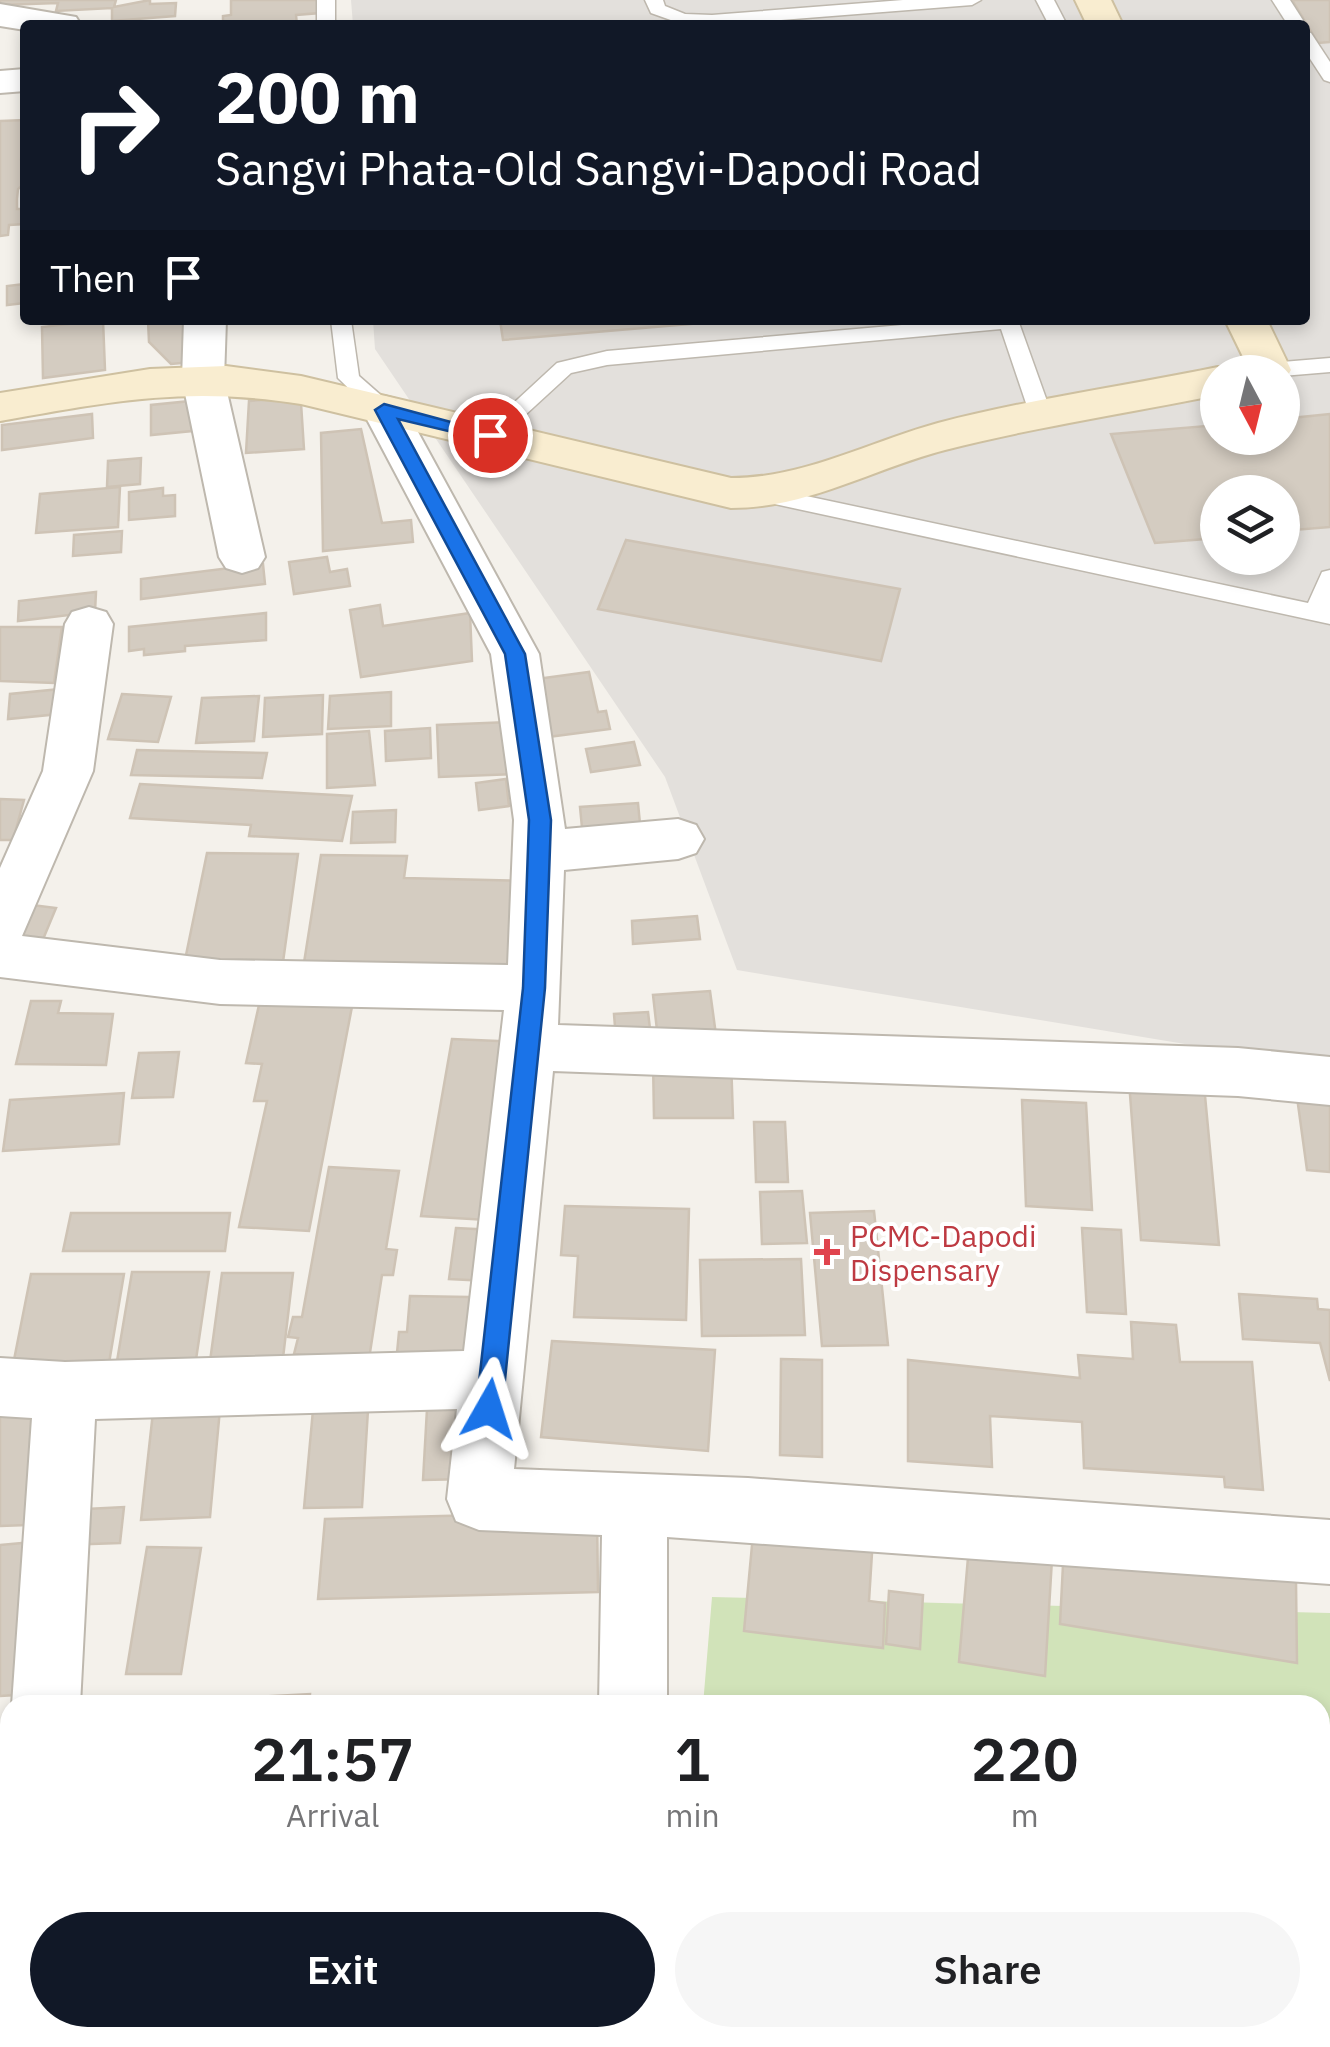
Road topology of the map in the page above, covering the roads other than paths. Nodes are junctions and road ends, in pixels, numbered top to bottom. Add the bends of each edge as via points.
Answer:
1 (654, 0) edge
2 (972, 0) edge
3 (0, 15) edge
4 (31, 20) edge
5 (1310, 45) edge
6 (1330, 76) edge
7 (205, 325) edge
8 (342, 325) edge
9 (966, 325) edge
10 (1010, 325) edge
11 (1248, 325) edge
12 (1258, 355) edge
13 (1330, 365) edge
14 (1300, 368) edge
15 (204, 379) junction
16 (1200, 385) edge
17 (0, 408) edge
18 (384, 410) junction
19 (1042, 418) junction
20 (490, 435) junction
21 (764, 495) junction
22 (242, 558) dead end
23 (1330, 578) edge
24 (1323, 614) edge
25 (89, 624) dead end
26 (678, 839) dead end
27 (540, 852) junction
28 (0, 928) edge
29 (0, 955) edge
30 (534, 988) junction
31 (528, 1047) junction
32 (1330, 1082) edge
33 (492, 1379) junction
34 (0, 1387) edge
35 (65, 1391) junction
36 (634, 1504) junction
37 (1330, 1552) edge
38 (47, 1695) edge
39 (632, 1695) edge

1 - 2 lane via 656,9 682,20 712,20
3 - 4 street
5 - 6 lane
7 - 15 street
8 - 18 lane via 349,378
9 - 20 lane via 608,358 564,368
10 - 19 lane
11 - 12 main road
13 - 14 lane
15 - 17 main road
15 - 18 main road via 301,390
15 - 22 street
16 - 19 main road
18 - 20 main road
18 - 27 street via 515,654
19 - 21 main road via 908,446 800,490
20 - 21 main road
21 - 24 lane
23 - 24 lane
25 - 28 street via 68,771
26 - 27 street
27 - 30 street
29 - 30 street via 220,982
30 - 31 street
31 - 32 street via 1238,1072
31 - 33 street
33 - 35 street
33 - 36 street via 479,1498
34 - 35 street
35 - 38 street
36 - 37 street
36 - 39 street

